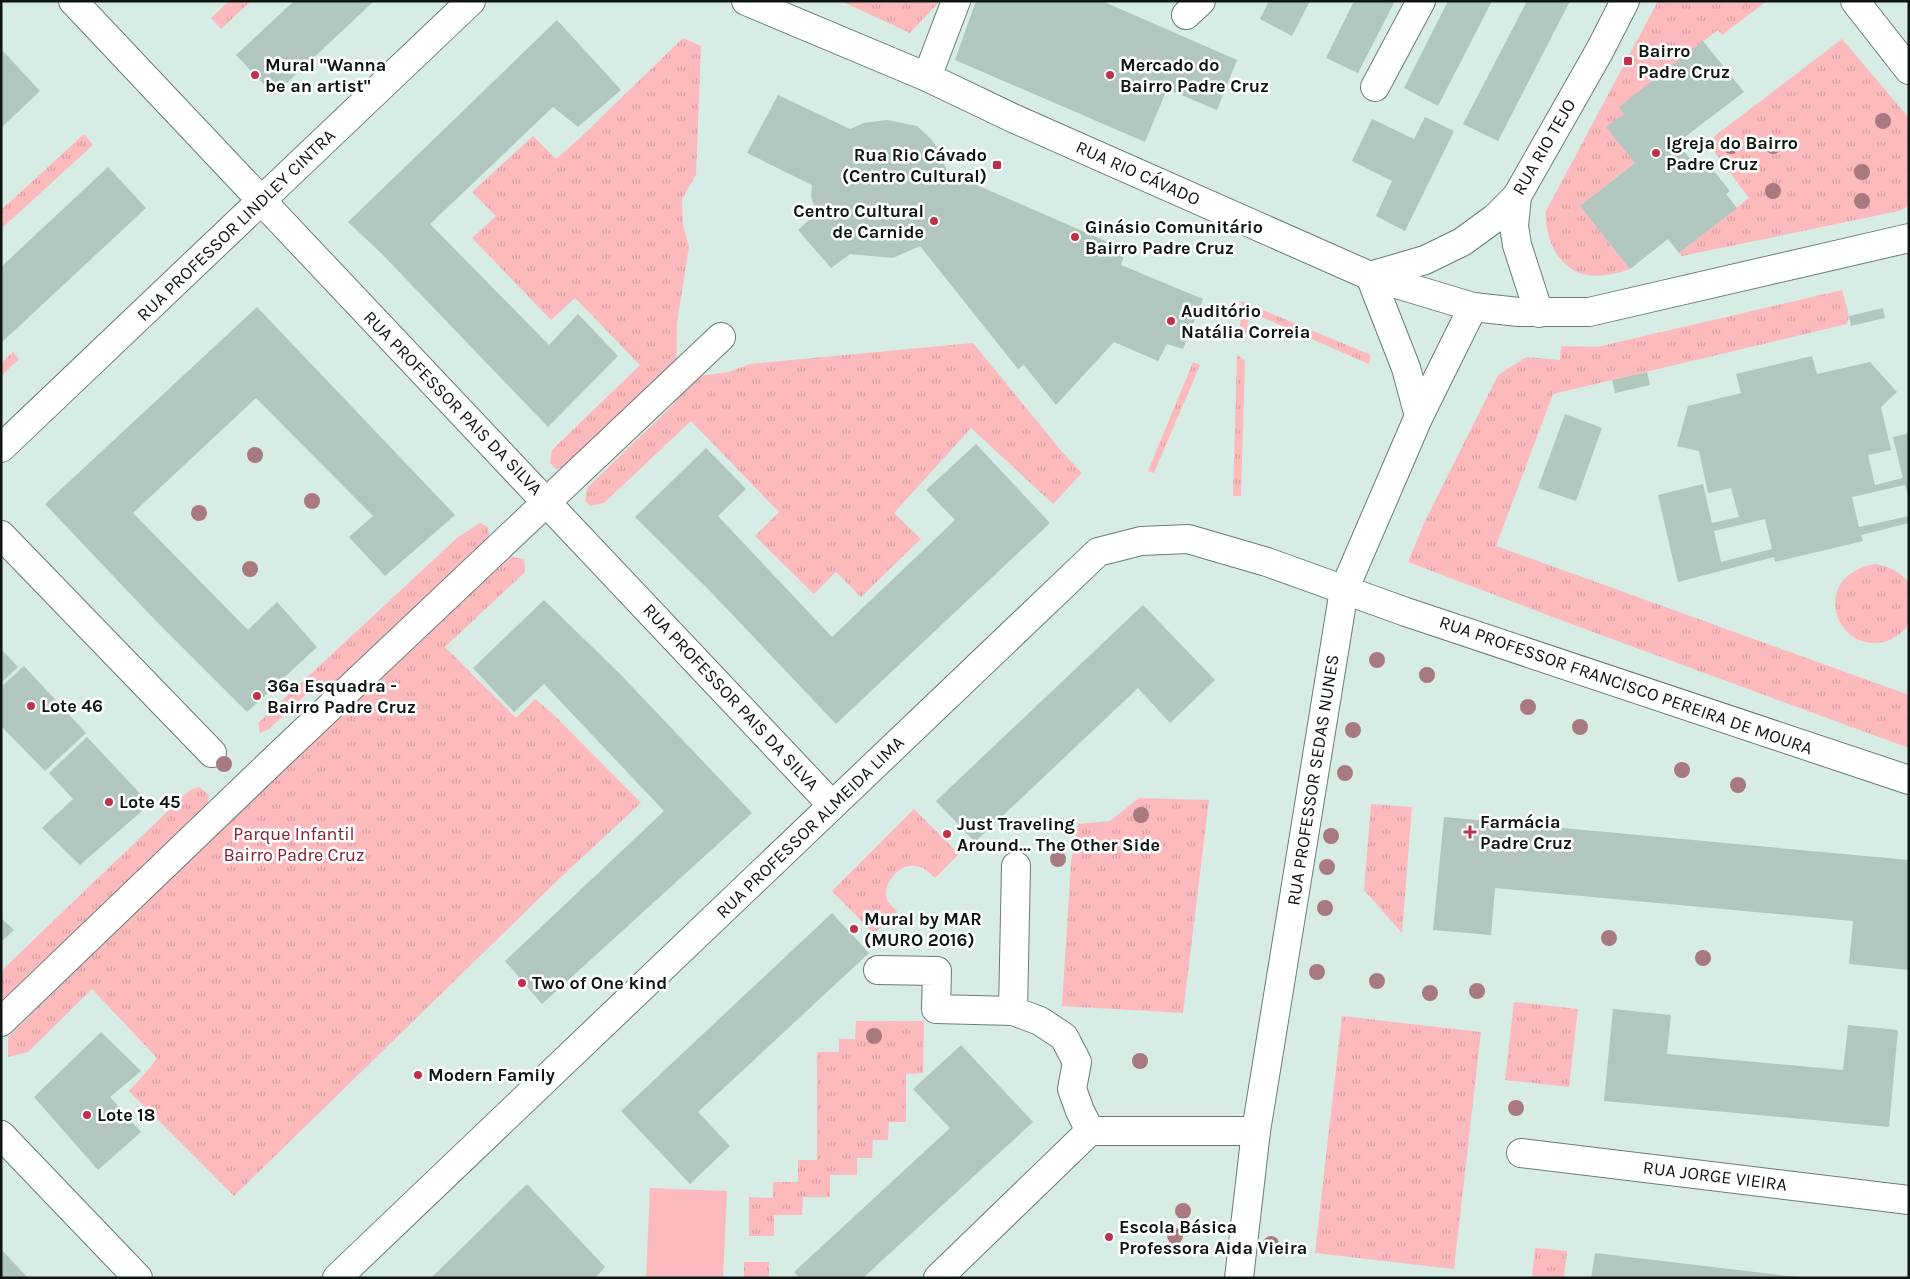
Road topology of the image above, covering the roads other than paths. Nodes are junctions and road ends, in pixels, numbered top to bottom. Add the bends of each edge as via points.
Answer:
1 (73, 1) edge
2 (472, 1) edge
3 (746, 1) edge
4 (956, 1) edge
5 (1421, 1) edge
6 (1626, 1) edge
7 (1855, 1) edge
8 (1909, 70) edge
9 (926, 77) junction
10 (1375, 87) dead end
11 (1518, 196) junction
12 (261, 201) junction
13 (1909, 238) edge
14 (1370, 276) junction
15 (1473, 307) junction
16 (1539, 313) junction
17 (721, 336) dead end
18 (1419, 416) junction
19 (1, 448) edge
20 (547, 502) junction
21 (1, 534) edge
22 (1344, 590) junction
23 (212, 753) dead end
24 (1909, 780) edge
25 (832, 805) junction
26 (1016, 866) dead end
27 (878, 970) dead end
28 (1013, 1011) junction
29 (1, 1022) edge
30 (1256, 1131) junction
31 (1090, 1132) junction
32 (1, 1136) edge
33 (1521, 1153) dead end
34 (1909, 1200) edge
35 (138, 1278) edge
36 (337, 1278) edge
37 (938, 1278) edge
38 (1240, 1278) edge

1 - 12 street, RUA PROFESSOR PAIS DA SILVA
2 - 12 street, RUA PROFESSOR LINDLEY CINTRA
3 - 9 street, RUA RIO CÁVADO
4 - 9 street
5 - 10 street
6 - 11 street, RUA RIO TEJO
7 - 8 street
9 - 14 street, RUA RIO CÁVADO
11 - 14 street, RUA RIO TEJO via 1462,242 1425,260
11 - 16 street via 1514,226 1517,245
12 - 19 street, RUA PROFESSOR LINDLEY CINTRA
12 - 20 street, RUA PROFESSOR PAIS DA SILVA
13 - 16 street, RUA RIO CÁVADO via 1609,308 1589,312
14 - 15 street, RUA RIO CÁVADO
14 - 18 street via 1406,368
15 - 16 street, RUA RIO CÁVADO
15 - 18 street, RUA PROFESSOR SEDAS NUNES
17 - 20 street
18 - 22 street, RUA PROFESSOR SEDAS NUNES
20 - 25 street, RUA PROFESSOR PAIS DA SILVA
20 - 29 street
21 - 23 street
22 - 24 street, RUA PROFESSOR FRANCISCO PEREIRA DE MOURA
22 - 25 street, RUA PROFESSOR ALMEIDA LIMA via 1267,562 1188,539 1141,541 1098,552
22 - 30 street, RUA PROFESSOR SEDAS NUNES
25 - 36 street, RUA PROFESSOR ALMEIDA LIMA
26 - 28 street
27 - 28 street via 937,971 936,1009
28 - 31 street via 1040,1021 1064,1038 1077,1062 1072,1089
30 - 31 street
30 - 38 street, RUA PROFESSOR SEDAS NUNES
31 - 37 street
32 - 35 street
33 - 34 street, RUA JORGE VIEIRA

